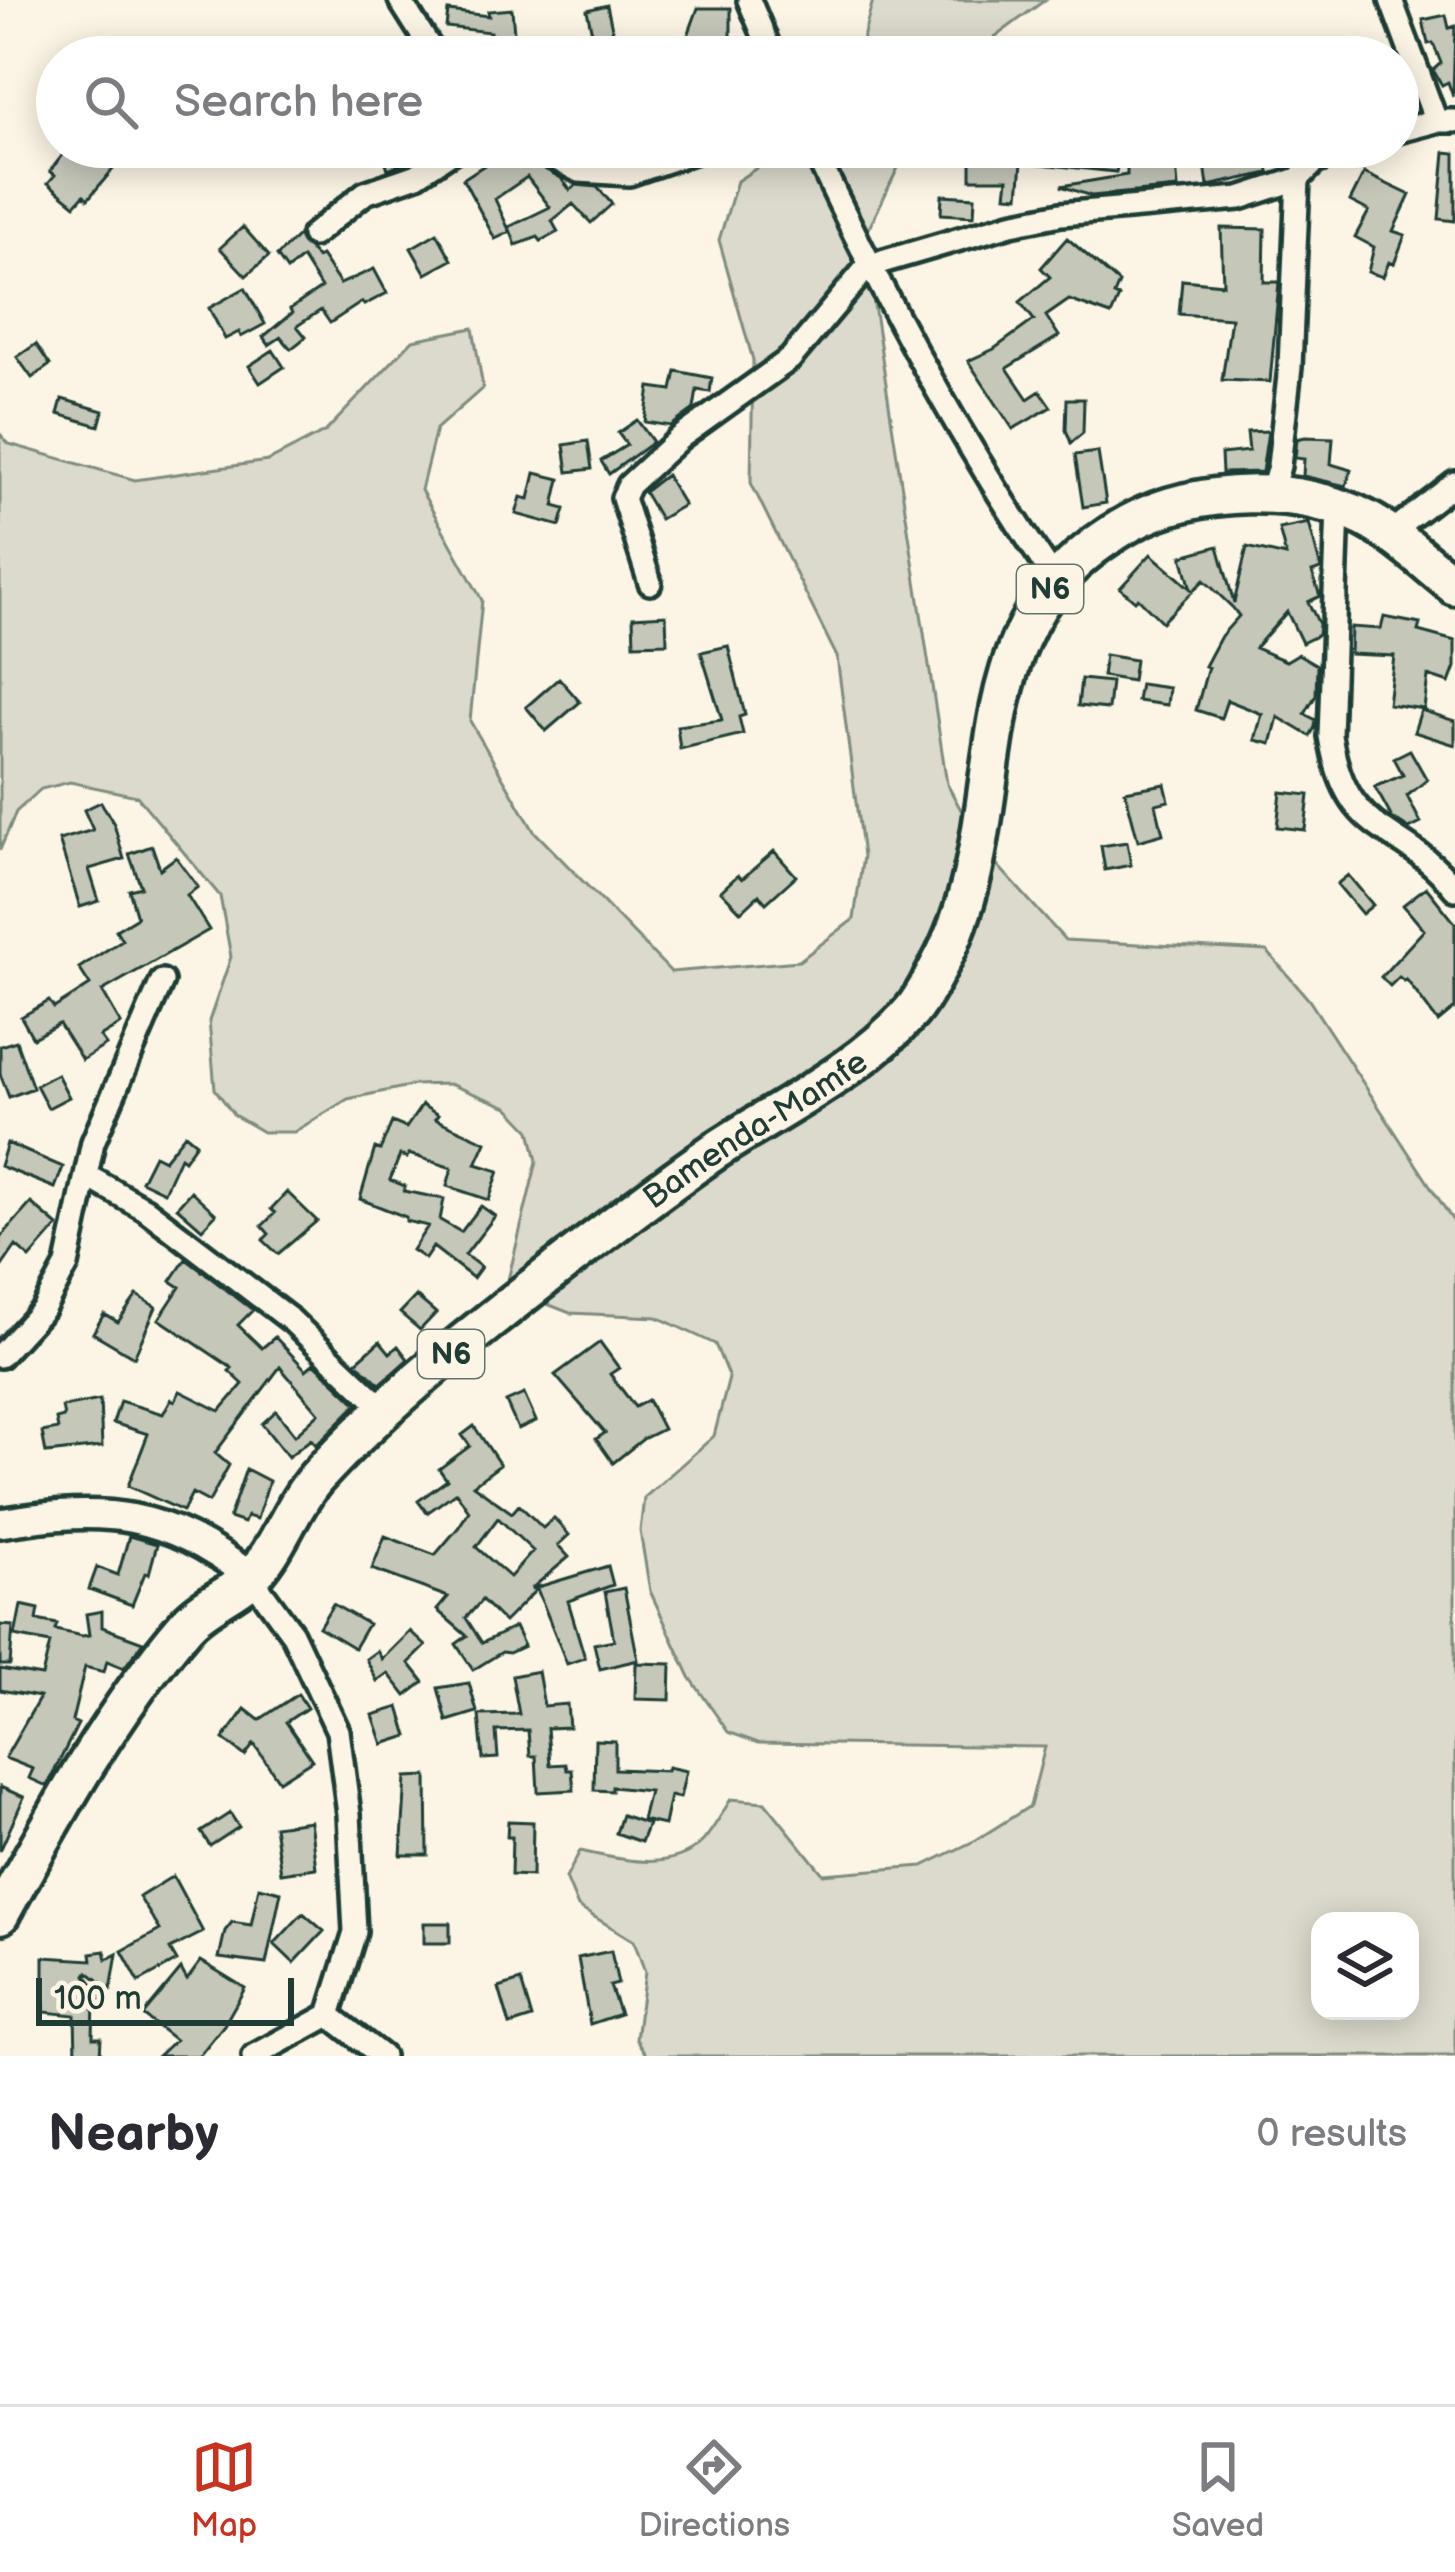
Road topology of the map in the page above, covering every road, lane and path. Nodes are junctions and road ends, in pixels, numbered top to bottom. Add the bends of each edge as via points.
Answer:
1 (400, 0) edge
2 (749, 0) edge
3 (1391, 0) edge
4 (423, 36) edge
5 (764, 36) edge
6 (1407, 36) edge
7 (1419, 62) edge
8 (1446, 121) edge
9 (428, 168) edge
10 (573, 168) edge
11 (646, 168) edge
12 (823, 168) edge
13 (1310, 168) edge
14 (1298, 179) junction
15 (313, 235) dead end
16 (868, 266) junction
17 (1455, 483) edge
18 (1271, 495) junction
19 (1338, 507) junction
20 (1389, 534) junction
21 (1056, 581) junction
22 (650, 583) dead end
23 (1455, 586) edge
24 (1455, 889) edge
25 (162, 981) dead end
26 (87, 1176) junction
27 (0, 1356) edge
28 (384, 1408) junction
29 (0, 1523) edge
30 (251, 1576) junction
31 (0, 1915) edge
32 (329, 2015) junction
33 (254, 2056) edge
34 (382, 2056) edge

1 - 4 street
2 - 5 street
3 - 6 street
7 - 8 street
9 - 15 street via 365,194
10 - 11 street
12 - 16 street
13 - 14 street
14 - 16 street via 1240,198 1011,224
14 - 18 street via 1290,367
16 - 21 street
16 - 22 street via 790,359 629,484 623,498
17 - 20 street
18 - 19 highway, Bamenda-Mamfe / N6
18 - 21 highway, Bamenda-Mamfe / N6 via 1155,511
19 - 20 highway, Bamenda-Mamfe / N6
19 - 24 street via 1335,766 1356,810 1434,863
20 - 23 highway, Bamenda-Mamfe / N6
21 - 28 highway, Bamenda-Mamfe / N6 via 1002,687 969,899 906,1018 843,1070 708,1156
25 - 26 street
26 - 27 street via 67,1265 43,1309
26 - 28 street via 145,1209 292,1321
28 - 30 highway, Bamenda-Mamfe / N6 via 312,1483
29 - 30 street via 102,1512 132,1517 202,1543
30 - 31 highway, Bamenda-Mamfe / N6 via 190,1619 138,1688
30 - 32 street via 292,1633 338,1731 355,1932
32 - 33 street
32 - 34 street

